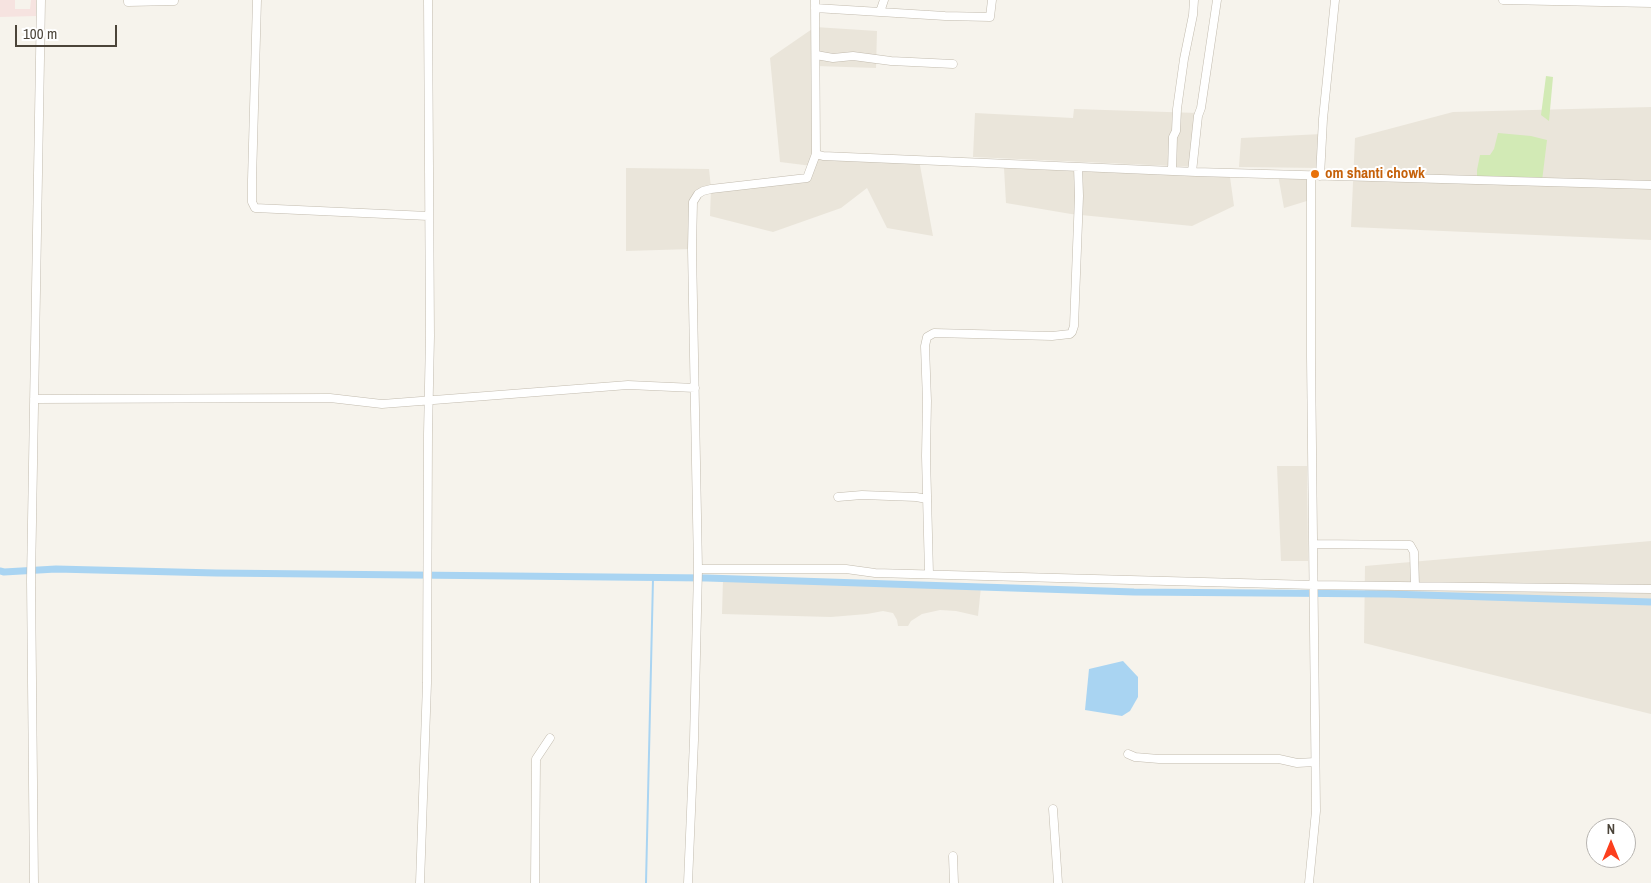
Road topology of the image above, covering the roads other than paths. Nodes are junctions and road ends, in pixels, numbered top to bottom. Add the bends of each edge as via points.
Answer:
1 (41, 0) edge
2 (128, 0) edge
3 (174, 0) edge
4 (257, 0) edge
5 (428, 0) edge
6 (884, 0) edge
7 (992, 0) edge
8 (1194, 0) edge
9 (1217, 0) edge
10 (1335, 0) edge
11 (1504, 0) edge
12 (1651, 3) edge
13 (815, 4) edge
14 (880, 12) junction
15 (816, 55) junction
16 (953, 64) dead end
17 (816, 154) junction
18 (1078, 167) junction
19 (1172, 171) junction
20 (1192, 172) junction
21 (1311, 176) junction
22 (1320, 176) junction
23 (1651, 186) edge
24 (428, 216) junction
25 (695, 388) junction
26 (34, 399) junction
27 (429, 401) junction
28 (838, 496) dead end
29 (927, 499) junction
30 (1313, 544) junction
31 (698, 572) junction
32 (929, 574) junction
33 (1314, 585) junction
34 (1415, 586) junction
35 (1651, 589) edge
36 (550, 738) dead end
37 (1128, 754) dead end
38 (1315, 762) junction
39 (1053, 809) dead end
40 (953, 856) dead end
41 (34, 883) edge
42 (420, 883) edge
43 (534, 883) edge
44 (688, 883) edge
45 (954, 883) edge
46 (1058, 883) edge
47 (1308, 883) edge

1 - 26 street
2 - 3 street
4 - 24 street via 252,180 255,208
5 - 24 street
6 - 14 street
7 - 14 street via 990,16
8 - 19 street via 1173,137
9 - 20 street
10 - 22 street
11 - 12 street
13 - 14 street
13 - 15 street
15 - 16 street
15 - 17 street
17 - 18 street
17 - 25 street via 807,178 711,189 698,194 693,202
18 - 19 street
18 - 29 street via 1072,332 1052,336 934,333 926,336
19 - 20 street
20 - 21 street
21 - 22 street
21 - 30 street
22 - 23 street
24 - 27 street
25 - 27 street via 628,385
25 - 31 street
26 - 27 street via 330,398 382,404
26 - 41 street via 31,580
27 - 42 street via 426,702
28 - 29 street
29 - 32 street
30 - 33 street
30 - 34 street via 1410,545 1414,552
31 - 32 street via 846,569 874,574
31 - 44 street
32 - 33 street
33 - 34 street
33 - 38 street
34 - 35 street
36 - 43 street via 536,759
37 - 38 street via 1159,759
38 - 47 street via 1316,811
39 - 46 street
40 - 45 street

